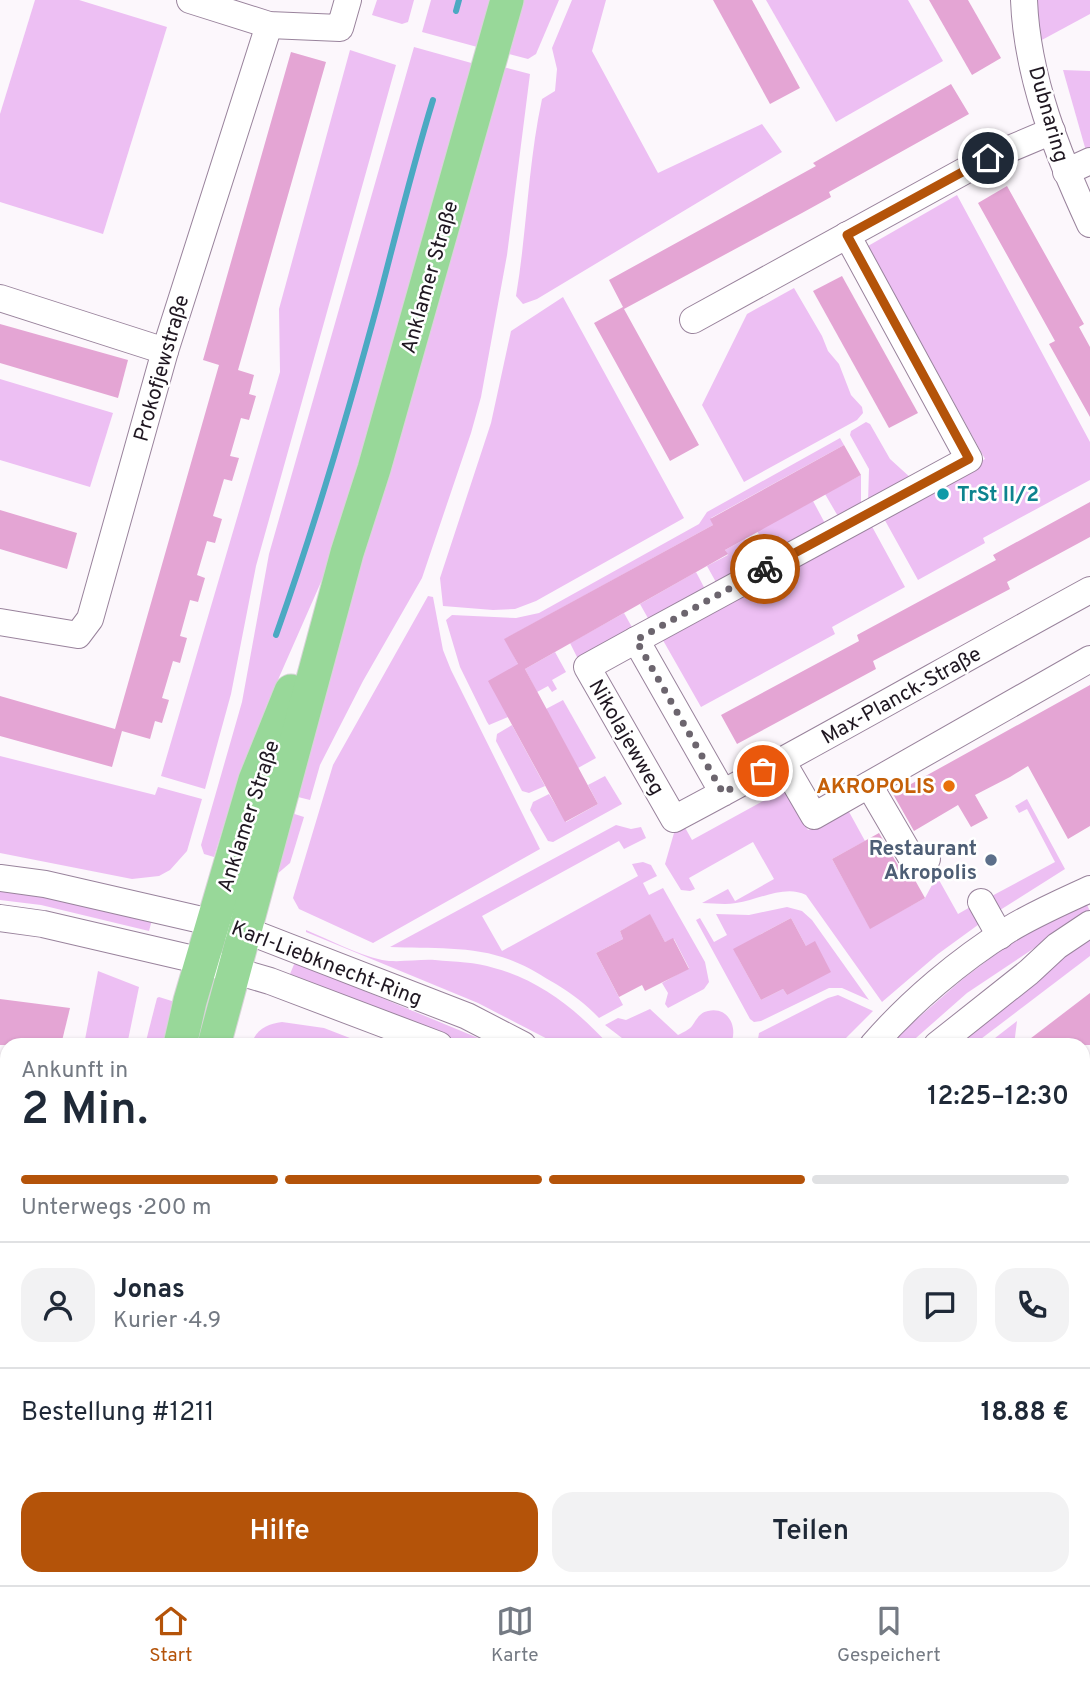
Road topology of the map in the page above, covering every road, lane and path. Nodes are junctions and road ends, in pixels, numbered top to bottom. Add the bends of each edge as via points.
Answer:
1 (190, 0) edge
2 (348, 0) edge
3 (507, 0) edge
4 (1024, 0) edge
5 (269, 25) junction
6 (1052, 131) junction
7 (1090, 161) edge
8 (1066, 172) junction
9 (1090, 224) edge
10 (847, 235) junction
11 (0, 298) edge
12 (693, 320) dead end
13 (165, 351) junction
14 (1090, 590) edge
15 (0, 622) edge
16 (636, 640) junction
17 (1090, 659) edge
18 (782, 761) junction
19 (869, 785) junction
20 (723, 793) junction
21 (674, 819) joint
22 (927, 859) dead end
23 (0, 878) edge
24 (1090, 889) edge
25 (981, 902) dead end
26 (0, 918) edge
27 (1090, 924) edge
28 (230, 926) junction
29 (1000, 936) junction
30 (202, 961) junction
31 (234, 970) junction
32 (182, 1038) edge
33 (216, 1038) edge
34 (421, 1038) edge
35 (509, 1038) edge
36 (879, 1038) edge
37 (946, 1038) edge

1 - 5 street
2 - 5 street via 340,28
3 - 28 main road, Anklamer Straße via 374,470 347,553 255,780
4 - 6 street, Dubnaring via 1037,80
5 - 13 street, Prokofjewstraße
6 - 8 street, Dubnaring
6 - 10 street via 988,158
7 - 8 street
8 - 9 street, Dubnaring
10 - 12 street
10 - 16 street, Nikolajewweg via 969,459
11 - 13 street
13 - 15 street, Prokofjewstraße via 90,619 78,635
14 - 18 street, Max-Planck-Straße
16 - 20 street
16 - 21 street, Nikolajewweg via 587,667
17 - 19 street
18 - 19 street via 814,816
18 - 20 street, Max-Planck-Straße
19 - 22 street via 911,857
20 - 21 street, Max-Planck-Straße
23 - 28 street, Karl-Liebknecht-Ring via 46,884
24 - 29 street
25 - 29 street
26 - 30 street, Karl-Liebknecht-Ring
27 - 37 street
28 - 30 main road, Anklamer Straße
28 - 31 main road, Anklamer Straße
28 - 35 street, Karl-Liebknecht-Ring via 467,1016
29 - 36 street via 935,985
30 - 31 street, Karl-Liebknecht-Ring
30 - 32 main road, Anklamer Straße
31 - 33 main road, Anklamer Straße
31 - 34 street, Karl-Liebknecht-Ring

